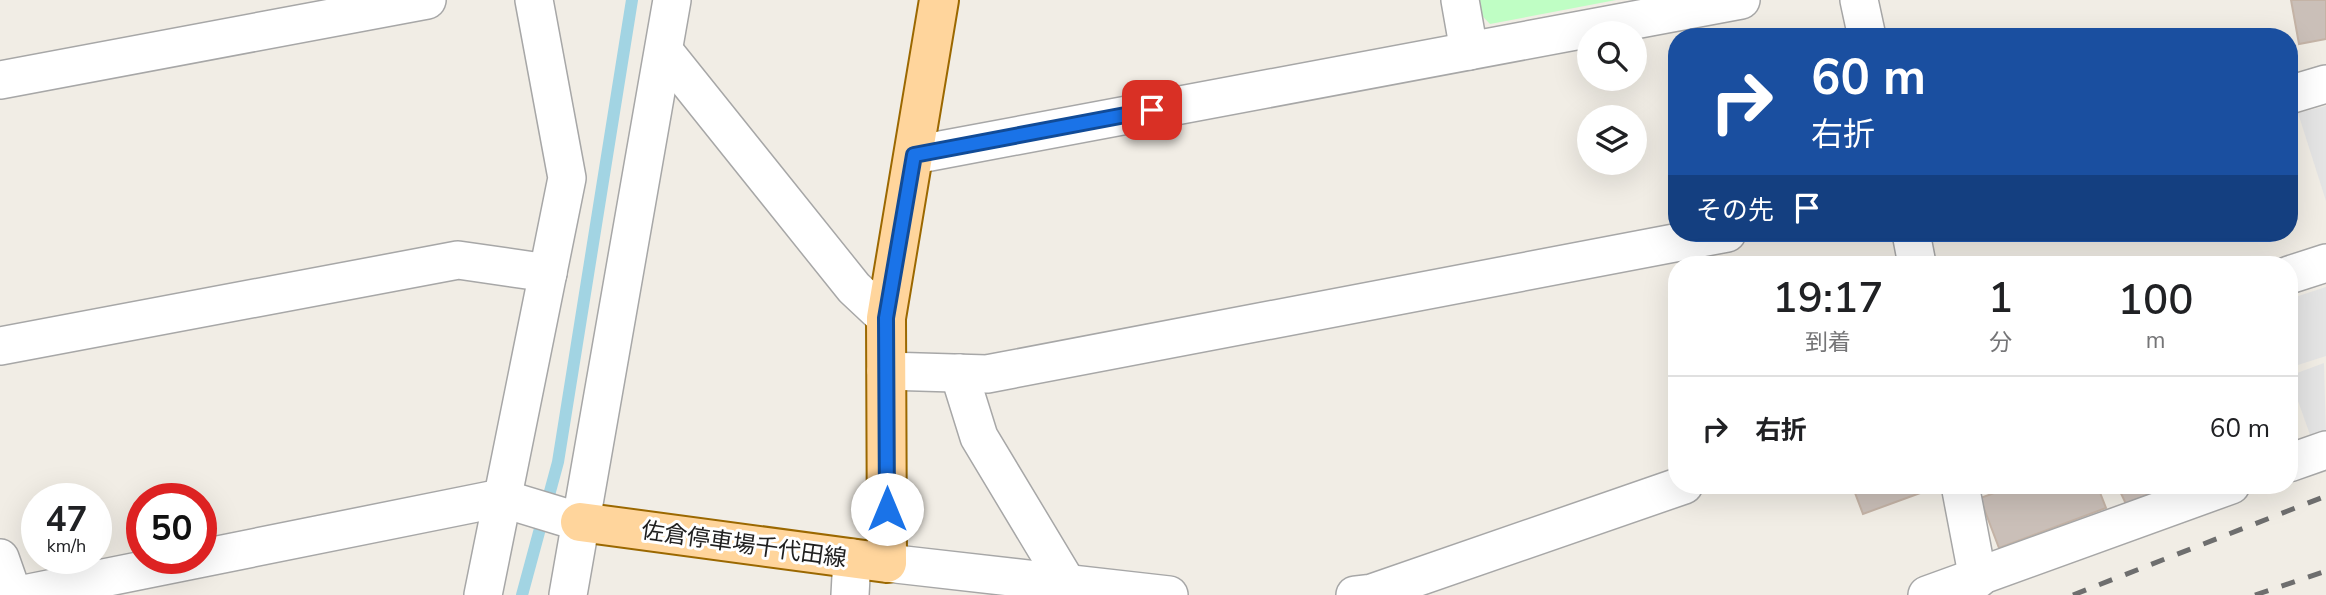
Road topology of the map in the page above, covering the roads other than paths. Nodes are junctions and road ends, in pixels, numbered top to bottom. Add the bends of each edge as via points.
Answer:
1 (427, 0) edge
2 (534, 0) edge
3 (672, 0) edge
4 (939, 0) edge
5 (1460, 0) edge
6 (1741, 0) edge
7 (1859, 0) edge
8 (1865, 28) edge
9 (663, 51) junction
10 (1469, 51) junction
11 (0, 80) edge
12 (2326, 84) edge
13 (2298, 92) edge
14 (914, 155) junction
15 (1680, 242) edge
16 (2326, 263) edge
17 (2298, 272) edge
18 (548, 273) junction
19 (886, 318) junction
20 (0, 346) edge
21 (886, 371) junction
22 (959, 373) junction
23 (2326, 450) edge
24 (2298, 460) edge
25 (1668, 491) edge
26 (1962, 494) edge
27 (2207, 494) edge
28 (500, 498) junction
29 (580, 522) junction
30 (0, 558) edge
31 (863, 572) edge
32 (1978, 579) junction
33 (1070, 589) edge
34 (13, 595) edge
35 (19, 595) edge
36 (483, 595) edge
37 (568, 595) edge
38 (1169, 595) edge
39 (1355, 595) edge
40 (1927, 595) edge

1 - 11 street
2 - 18 street via 567,178
3 - 9 street
4 - 14 main road
5 - 10 street
6 - 10 street
7 - 8 street
9 - 19 street via 854,288
9 - 29 street
10 - 14 street
12 - 13 street
14 - 19 main road
15 - 22 street via 987,374
16 - 17 street
18 - 20 street via 458,260
18 - 28 street
19 - 21 main road
21 - 22 street
21 - 31 main road
22 - 33 street via 979,438
23 - 24 street
25 - 39 street
26 - 32 street
27 - 32 street
28 - 29 street
28 - 35 street
28 - 36 street
29 - 31 main road, 佐倉停車場千代田線
29 - 37 street
30 - 34 street
31 - 33 street
32 - 40 street
33 - 38 street

